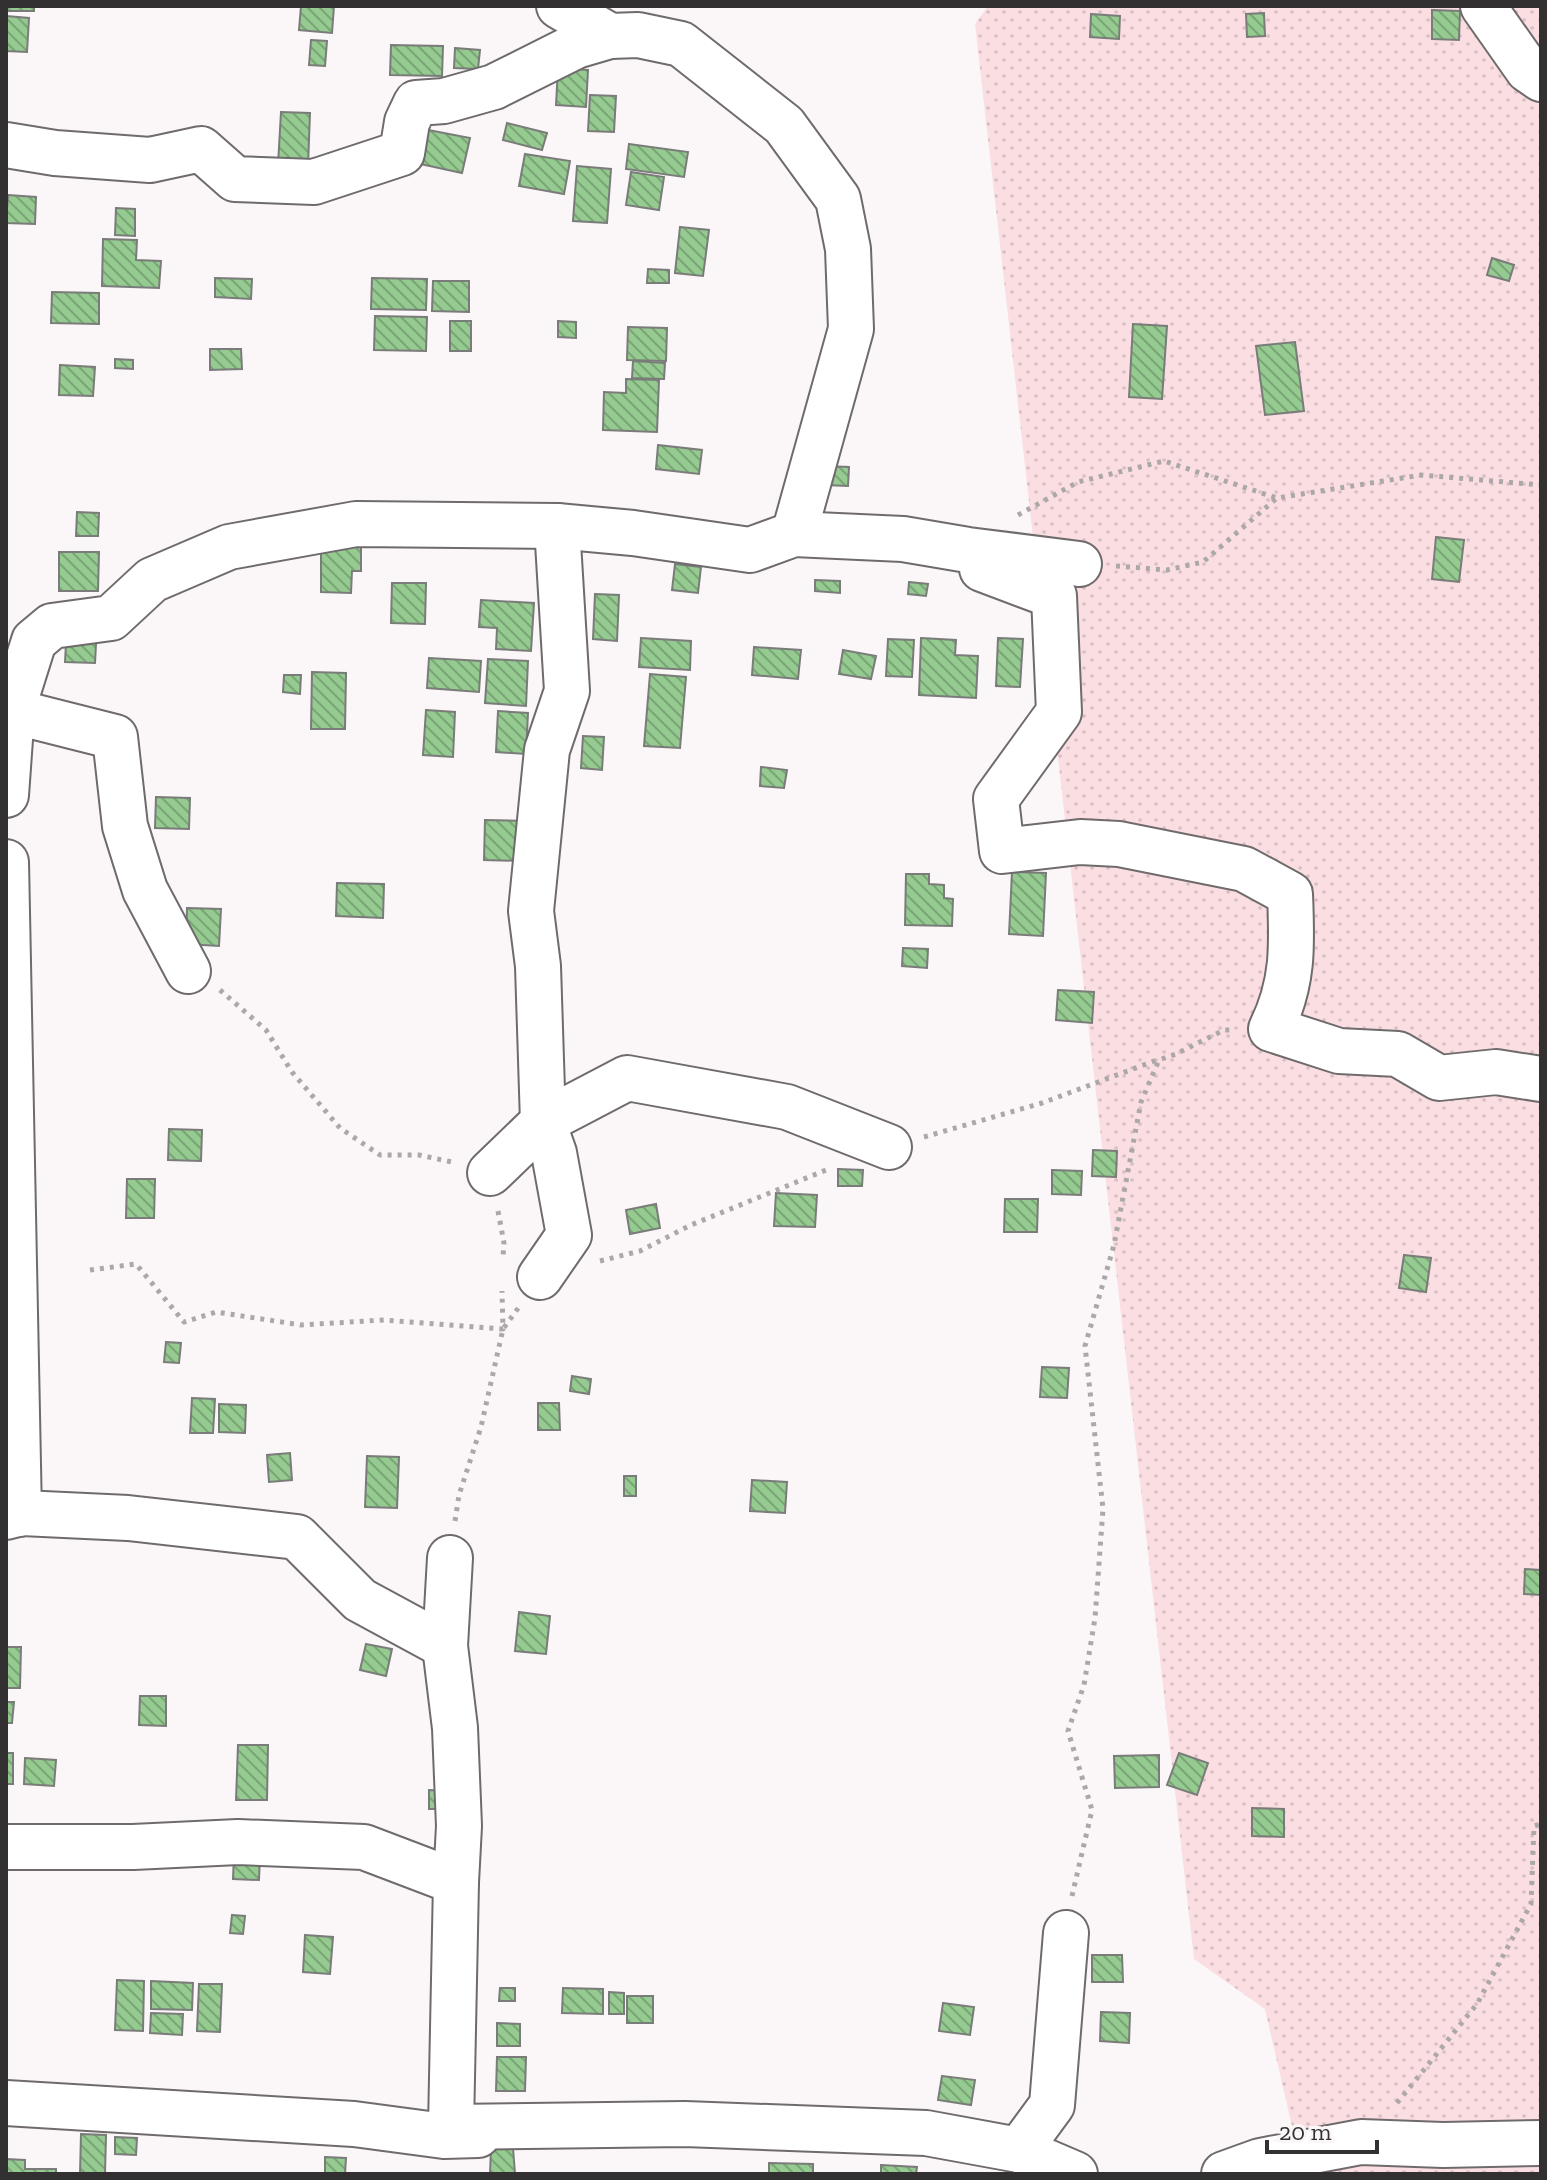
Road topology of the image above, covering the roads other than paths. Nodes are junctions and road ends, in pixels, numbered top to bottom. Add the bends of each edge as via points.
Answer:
1 (559, 6) edge
2 (1483, 6) edge
3 (610, 36) junction
4 (1541, 79) edge
5 (6, 145) edge
6 (557, 526) junction
7 (794, 534) junction
8 (903, 539) junction
9 (1079, 564) road end
10 (9, 711) edge
11 (6, 795) edge
12 (6, 862) edge
13 (188, 971) road end
14 (1541, 1079) edge
15 (543, 1122) junction
16 (889, 1147) road end
17 (490, 1173) road end
18 (515, 1275) road end
19 (12, 1515) edge
20 (450, 1558) road end
21 (445, 1646) junction
22 (6, 1847) edge
23 (456, 1882) junction
24 (1066, 1933) road end
25 (6, 2103) edge
26 (926, 2133) junction
27 (1541, 2143) edge
28 (1443, 2145) junction
29 (1019, 2150) junction
30 (444, 2155) edge
31 (1075, 2174) edge
32 (1224, 2174) edge
33 (1404, 2174) edge

1 - 3 street
2 - 4 street via 1528,70
3 - 5 street via 576,46 494,87 416,103 402,153 314,182 235,179 201,149 150,160
3 - 7 street via 638,35 681,44 784,125 838,199 848,249 851,329
6 - 7 street via 750,550
6 - 10 street via 356,524 229,547 152,580 111,618 52,626 34,641
6 - 15 street via 567,691 547,750 531,911
7 - 8 street
8 - 9 street
8 - 14 street via 1054,596 1059,712 996,799 1002,851 1080,842 1119,844 1244,869 1290,894 1293,954 1283,1005 1271,1029 1339,1051 1398,1054 1439,1078 1496,1072
10 - 11 street
10 - 13 street via 115,737 125,826 145,890
12 - 19 street
15 - 16 street via 627,1078 787,1107
15 - 17 street
15 - 18 street via 569,1235
19 - 21 street via 128,1518 297,1537 360,1600
20 - 21 street
21 - 23 street via 455,1728
22 - 23 street via 238,1842 364,1847
23 - 26 street via 451,2127 685,2124
24 - 29 street via 1052,2105
25 - 30 street via 354,2124
26 - 29 street
26 - 30 street
27 - 28 street
28 - 32 street via 1361,2142 1260,2161
28 - 33 street via 1411,2161
29 - 31 street

